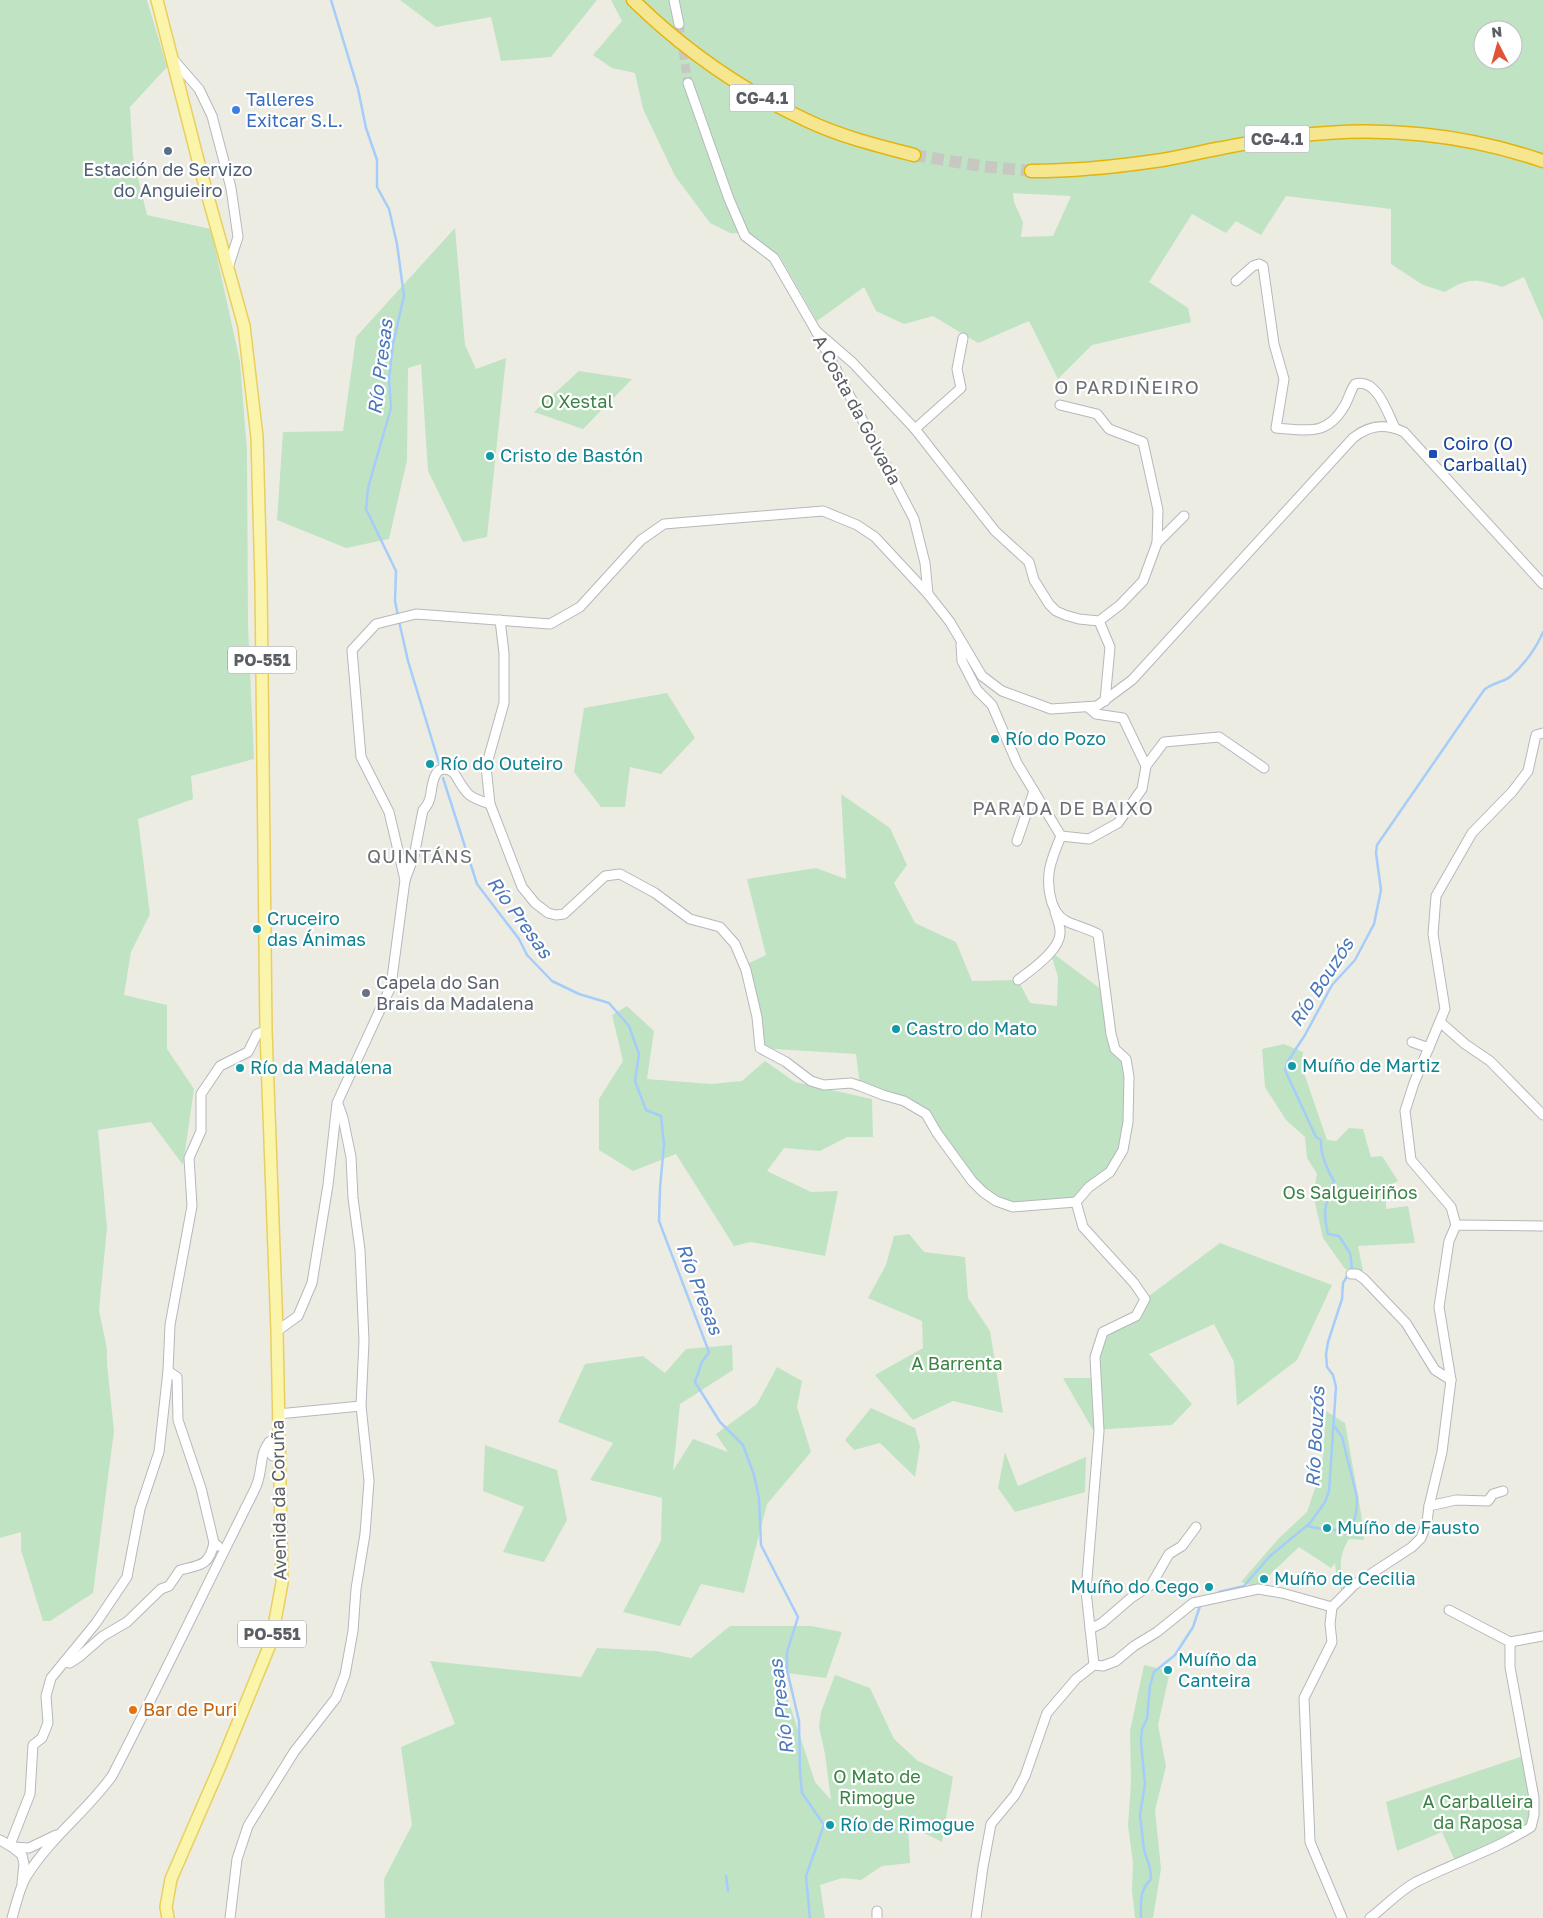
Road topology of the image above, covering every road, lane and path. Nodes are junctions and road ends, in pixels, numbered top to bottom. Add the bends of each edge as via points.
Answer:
1 (157, 0) edge
2 (632, 0) edge
3 (674, 0) edge
4 (680, 24) tunnel mouth
5 (171, 57) junction
6 (688, 83) tunnel mouth
7 (914, 155) tunnel mouth
8 (1543, 161) edge
9 (1030, 171) tunnel mouth
10 (228, 268) junction
11 (1236, 281) dead end
12 (816, 330) junction
13 (963, 338) dead end
14 (1060, 405) dead end
15 (1395, 428) junction
16 (915, 429) junction
17 (1184, 516) dead end
18 (1157, 543) junction
19 (1543, 584) edge
20 (928, 594) junction
21 (500, 620) junction
22 (1099, 621) junction
23 (961, 643) junction
24 (1105, 700) junction
25 (1088, 707) junction
26 (1543, 732) edge
27 (1146, 766) junction
28 (1264, 768) dead end
29 (1034, 791) junction
30 (490, 804) junction
31 (1061, 836) junction
32 (1017, 841) dead end
33 (405, 880) junction
34 (1055, 912) junction
35 (1018, 980) dead end
36 (1440, 1022) junction
37 (266, 1032) junction
38 (1412, 1042) dead end
39 (1429, 1048) junction
40 (337, 1103) junction
41 (1543, 1114) edge
42 (1076, 1202) junction
43 (1456, 1225) junction
44 (1543, 1226) edge
45 (1351, 1274) dead end
46 (276, 1331) junction
47 (168, 1372) junction
48 (1451, 1380) junction
49 (361, 1406) junction
50 (278, 1414) junction
51 (274, 1437) junction
52 (276, 1456) junction
53 (261, 1466) junction
54 (1503, 1491) dead end
55 (1429, 1506) junction
56 (1196, 1527) dead end
57 (214, 1543) junction
58 (224, 1550) junction
59 (1332, 1607) junction
60 (1449, 1610) dead end
61 (1090, 1628) junction
62 (1543, 1636) edge
63 (1510, 1642) junction
64 (64, 1662) junction
65 (1094, 1665) junction
66 (64, 1830) junction
67 (0, 1840) edge
68 (11, 1846) junction
69 (29, 1848) junction
70 (44, 1853) junction
71 (23, 1858) junction
72 (33, 1868) junction
73 (22, 1886) junction
74 (1372, 1917) edge
75 (12, 1918) edge
76 (168, 1918) edge
77 (230, 1918) edge
78 (976, 1918) edge
79 (1342, 1918) edge

1 - 5 main road, PO-551
2 - 7 highway, CG-4.1 via 671,36 758,96 810,122
3 - 4 street
5 - 10 main road, PO-551
5 - 10 street via 200,89 214,122 231,188 238,237
6 - 12 street, A Costa da Golvada via 728,199 745,236 774,258
8 - 9 highway, CG-4.1 via 1462,140 1400,133 1348,132 1298,136 1156,161 1072,171
10 - 37 main road, PO-551 via 244,326 257,437
11 - 15 street via 1253,266 1263,266 1274,344 1284,379 1276,428 1326,428 1340,413 1354,384 1361,382 1377,393
12 - 16 street via 853,363
12 - 20 street, A Costa da Golvada via 914,519 925,563
13 - 16 street via 957,369 961,388
14 - 18 street via 1097,414 1109,429 1143,442 1158,510
15 - 19 street via 1404,432
15 - 24 street via 1368,428 1353,438 1132,680
16 - 22 street via 995,531 1029,562 1034,580 1048,604 1065,616
17 - 18 street
18 - 22 street via 1143,581
20 - 21 street via 875,537 857,525 822,511 664,524 642,540 580,607 550,624
20 - 23 street via 950,622
21 - 30 street via 504,703 486,766
21 - 33 street via 416,614 376,624 352,650 361,757 389,812
22 - 24 street via 1110,647
23 - 25 street via 982,676 1002,691 1051,709
23 - 29 street via 962,661 977,690 992,705 1017,763
24 - 25 street via 1097,706
25 - 27 street via 1096,714 1123,718
26 - 36 street via 1536,736 1528,771 1472,833 1436,896 1433,934 1445,1009
27 - 28 street via 1164,742 1219,737
27 - 31 street via 1142,789 1118,823 1089,839
29 - 31 street
29 - 32 street
30 - 33 street via 466,794 454,773 445,769 439,771 431,799 423,810 414,856
30 - 42 street via 522,887 548,913 564,914 605,876 620,874 656,893 690,919 720,927 735,944 746,970 760,1048 786,1062 810,1081 824,1085 851,1083 904,1101 926,1114 972,1181 996,1201 1013,1207
31 - 34 street via 1048,871 1048,890
33 - 40 street via 391,986
34 - 35 street via 1061,932 1056,946
34 - 42 street via 1064,920 1098,934 1111,1034 1115,1049 1126,1059 1129,1077 1128,1122 1123,1150 1110,1172 1089,1187
36 - 39 street
36 - 41 street via 1490,1061
37 - 46 main road, PO-551
37 - 47 street via 257,1034 248,1052 220,1066 201,1094 201,1131 189,1158 192,1206 170,1325
38 - 39 street
39 - 43 street via 1405,1111 1411,1160 1451,1207
40 - 46 street via 328,1186 312,1283 298,1316
40 - 49 street via 351,1157 360,1250 364,1341
42 - 61 street via 1083,1227 1134,1282 1145,1299 1136,1316 1103,1332 1095,1357 1099,1431 1086,1591
43 - 44 street
43 - 48 street via 1449,1241 1439,1307
45 - 48 street via 1364,1279 1406,1322 1435,1370
46 - 50 main road, Avenida da Coruña / PO-551
47 - 57 street via 177,1377 178,1420 201,1488
47 - 64 street via 159,1452 140,1509 127,1577
48 - 55 street via 1442,1452
49 - 50 street
49 - 77 street via 369,1481 346,1675 336,1698 294,1752 248,1826 237,1860
50 - 51 main road, Avenida da Coruña / PO-551
51 - 52 main road, Avenida da Coruña / PO-551
51 - 53 street via 266,1444
52 - 53 street
52 - 76 main road, Avenida da Coruña / PO-551 via 282,1583 270,1642 171,1879 166,1907
53 - 58 street via 250,1500
54 - 55 street via 1493,1494 1488,1501 1456,1500
55 - 59 street via 1421,1538 1354,1585
56 - 61 street via 1182,1546 1168,1554 1151,1585 1102,1623
57 - 58 street
57 - 64 street via 204,1564 180,1570 170,1586 161,1589 127,1622 103,1636 75,1660
58 - 66 street via 160,1685 112,1776
59 - 65 street via 1258,1589 1193,1603 1116,1661 1103,1666
59 - 79 street via 1332,1642 1304,1698 1310,1842
60 - 63 street
61 - 65 street
62 - 63 street
63 - 74 street via 1510,1667 1534,1798 1531,1827 1511,1840 1414,1884
64 - 68 street via 51,1678 46,1696 48,1723 42,1738 33,1745 30,1794
65 - 78 street via 1076,1679 1048,1714 1015,1796 991,1824
66 - 69 street
66 - 70 street
67 - 68 street
68 - 69 street
68 - 71 street
69 - 70 street
69 - 71 street
70 - 72 street
71 - 72 street
71 - 73 street
72 - 73 street
73 - 75 street

